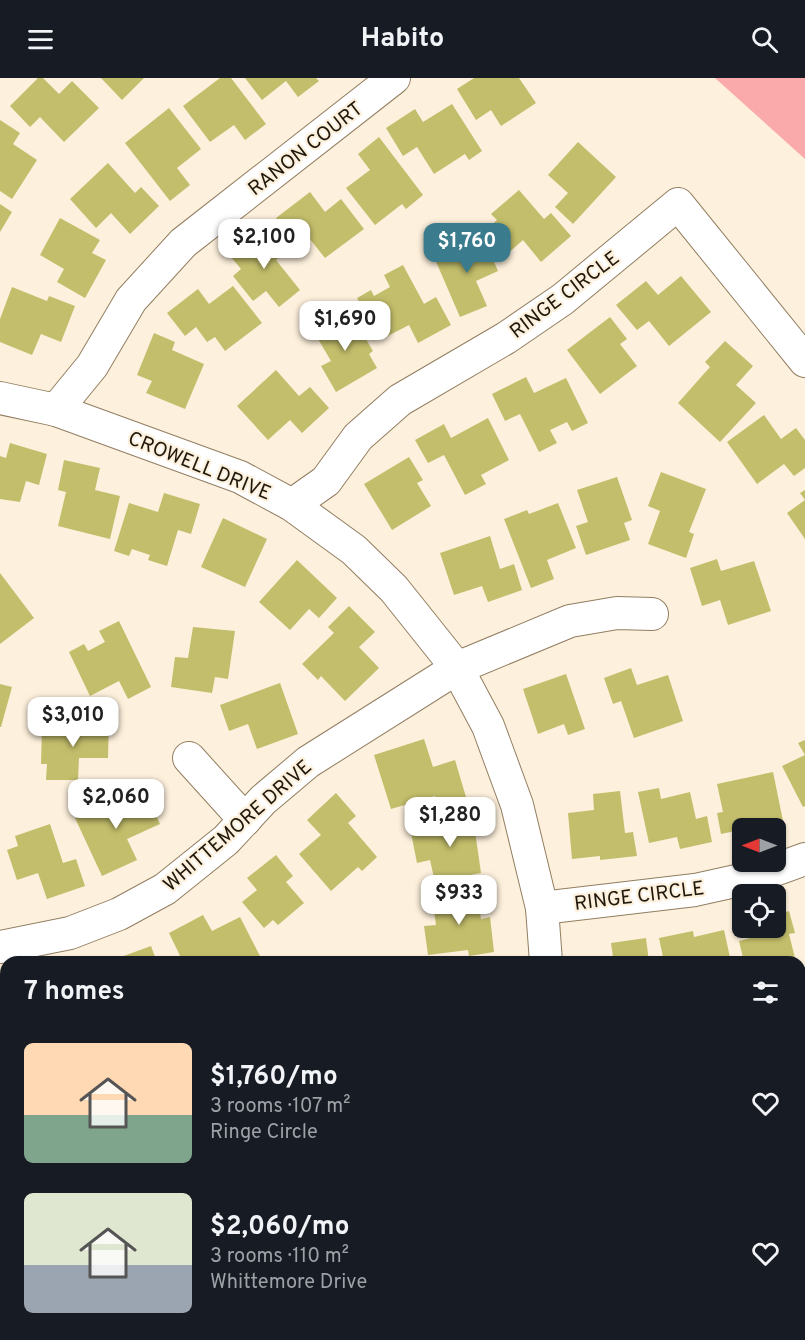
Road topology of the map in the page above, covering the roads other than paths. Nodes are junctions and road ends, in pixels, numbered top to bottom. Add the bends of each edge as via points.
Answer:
1 (394, 78) edge
2 (805, 361) edge
3 (0, 398) edge
4 (56, 410) junction
5 (292, 505) junction
6 (652, 614) dead end
7 (457, 668) junction
8 (189, 758) dead end
9 (245, 820) junction
10 (805, 859) edge
11 (542, 908) junction
12 (0, 946) edge
13 (546, 956) edge

1 - 4 street, RANON COURT via 183,243 131,300 92,366
2 - 5 street, RINGE CIRCLE via 678,204 563,298 506,338 393,406 358,437 326,481
3 - 4 street, CROWELL DRIVE
4 - 5 street, CROWELL DRIVE via 240,477
5 - 7 street, CROWELL DRIVE via 354,550 394,589
6 - 7 street, WHITTEMORE DRIVE via 617,613 570,621
7 - 9 street, WHITTEMORE DRIVE via 308,762
7 - 11 street, CROWELL DRIVE via 488,726 509,778
8 - 9 street
9 - 12 street, WHITTEMORE DRIVE via 186,874 142,903 70,933
10 - 11 street, RINGE CIRCLE via 758,876 695,890
11 - 13 street, CROWELL DRIVE

